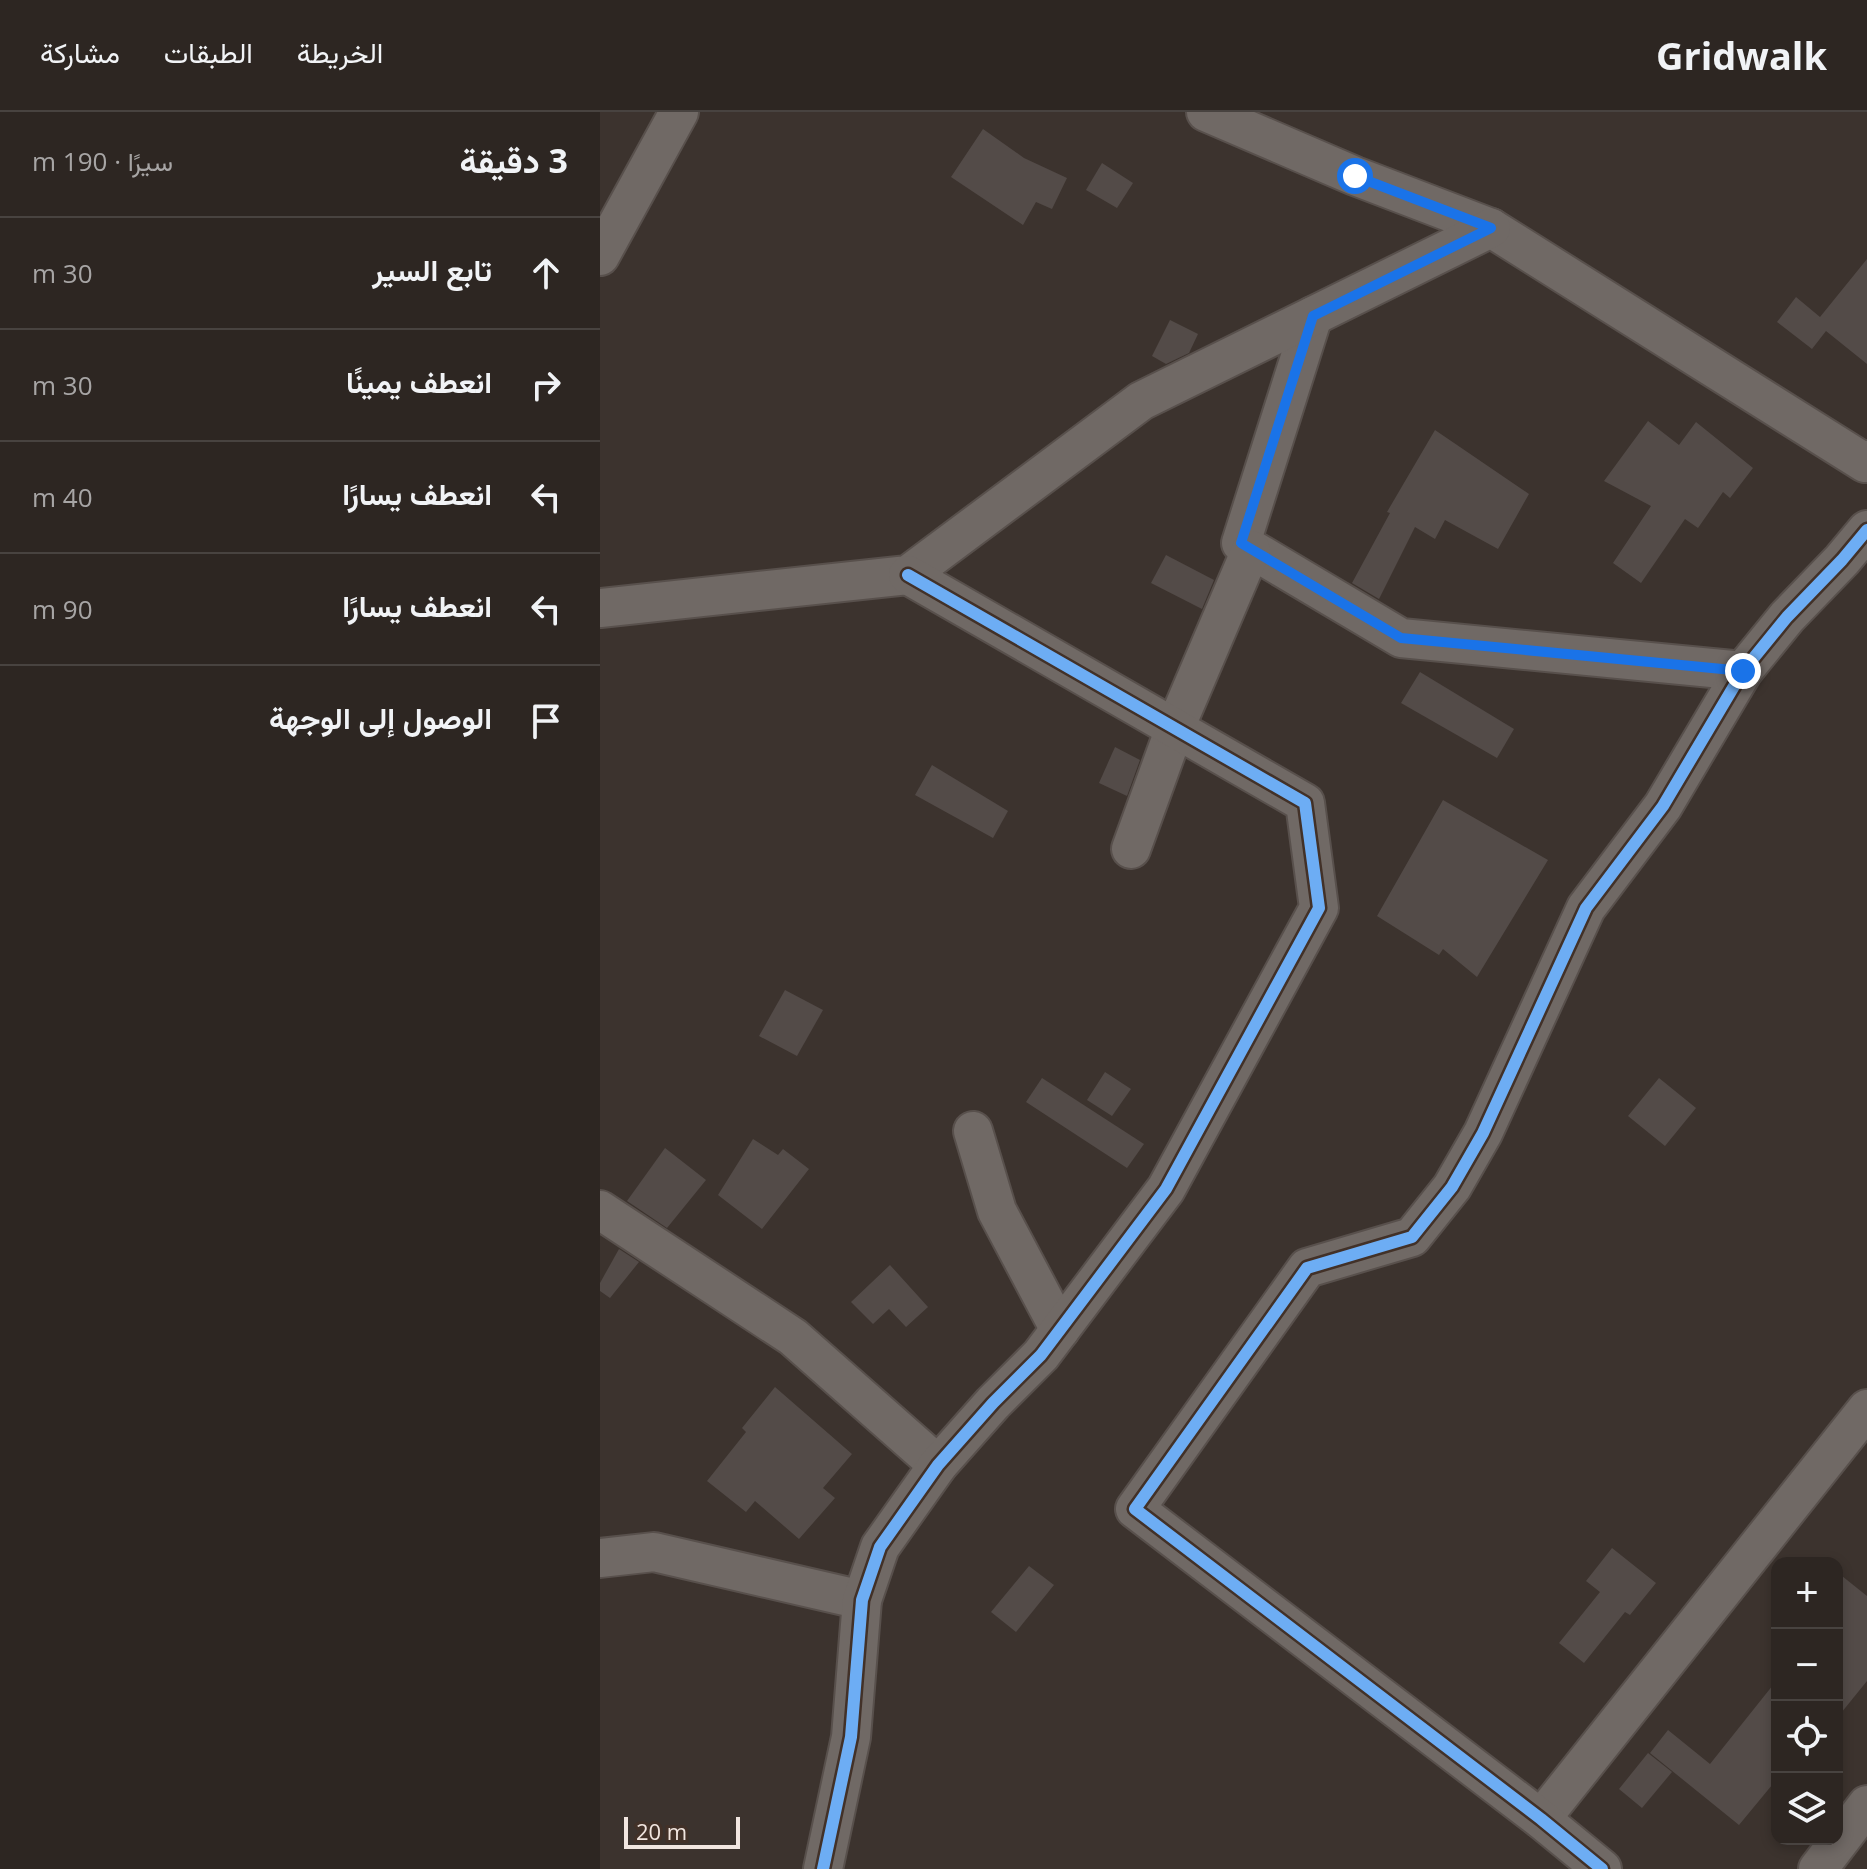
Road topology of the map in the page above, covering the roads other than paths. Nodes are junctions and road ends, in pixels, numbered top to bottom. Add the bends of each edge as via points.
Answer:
1 (679, 112) edge
2 (1206, 112) edge
3 (1491, 228) junction
4 (600, 256) edge
5 (1313, 316) junction
6 (1866, 463) edge
7 (1867, 530) edge
8 (1251, 550) junction
9 (908, 575) junction
10 (600, 608) edge
11 (1743, 671) junction
12 (1175, 728) junction
13 (1131, 849) dead end
14 (973, 1131) dead end
15 (600, 1210) edge
16 (1060, 1330) junction
17 (1867, 1409) edge
18 (938, 1465) junction
19 (600, 1558) edge
20 (862, 1600) junction
21 (1867, 1805) edge
22 (1541, 1819) junction
23 (823, 1869) edge
24 (1602, 1869) edge
25 (1818, 1869) edge

1 - 4 street
2 - 3 street
3 - 5 street
3 - 6 street
5 - 8 street via 1241,543
5 - 9 street via 1141,401
7 - 11 street
8 - 11 street via 1401,638
8 - 12 street
9 - 10 street
9 - 12 street
11 - 22 street via 1663,806 1586,908 1483,1133 1452,1187 1412,1237 1307,1268 1135,1509
12 - 13 street
12 - 16 street via 1305,803 1319,908 1166,1189
14 - 16 street via 997,1211
15 - 18 street via 793,1337
16 - 18 street
17 - 22 street
18 - 20 street via 880,1547
19 - 20 street via 654,1552
20 - 23 street via 851,1737
21 - 25 street
22 - 24 street

